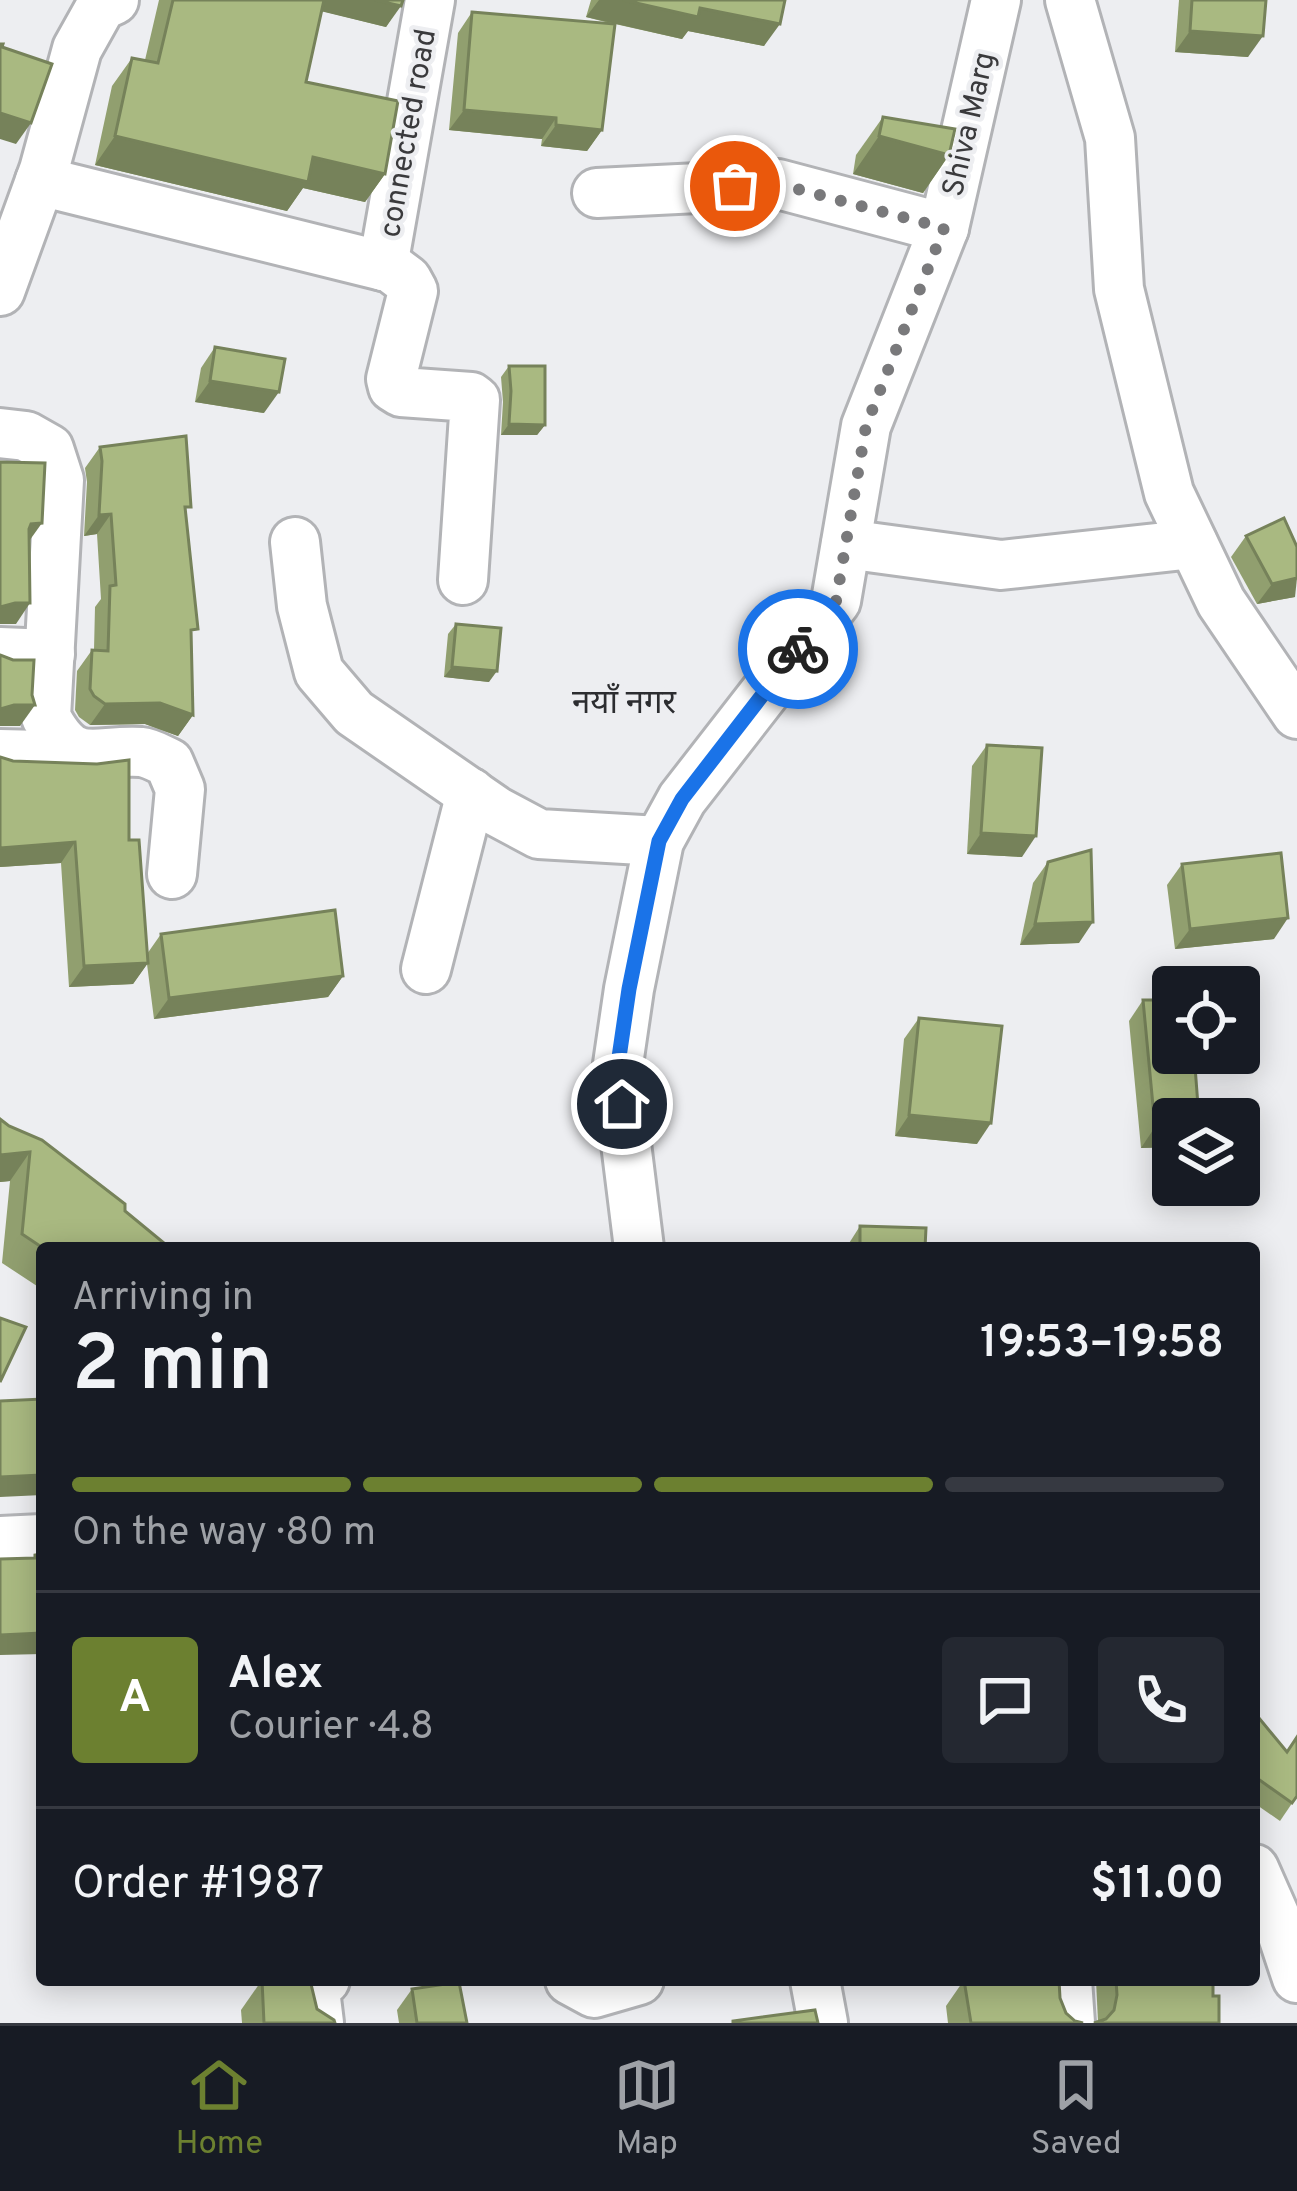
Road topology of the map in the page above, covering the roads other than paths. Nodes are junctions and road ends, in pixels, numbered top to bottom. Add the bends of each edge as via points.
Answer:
1 (430, 0) edge
2 (996, 0) edge
3 (1070, 0) edge
4 (102, 2) edge
5 (40, 181) junction
6 (597, 193) dead end
7 (944, 228) junction
8 (383, 266) junction
9 (0, 291) edge
10 (0, 434) edge
11 (295, 542) dead end
12 (846, 544) junction
13 (1193, 544) junction
14 (463, 580) dead end
15 (0, 652) edge
16 (50, 654) junction
17 (1297, 715) edge
18 (0, 754) edge
19 (83, 755) junction
20 (471, 793) junction
21 (659, 841) junction
22 (172, 874) dead end
23 (426, 968) dead end
24 (638, 1242) edge
25 (36, 1539) edge
26 (0, 1541) edge
27 (1260, 1883) edge
28 (1297, 1978) edge
29 (314, 1986) edge
30 (816, 1986) edge
31 (1067, 1986) edge
32 (319, 2023) edge
33 (823, 2023) edge
34 (1070, 2023) edge

1 - 8 street, connected road
2 - 7 street, Shiva Marg
3 - 13 street via 1109,138 1119,289 1169,493
4 - 5 street via 77,49
5 - 8 street
5 - 9 street
6 - 7 street via 778,184
7 - 12 street, Shiva Marg via 866,426
8 - 14 street via 413,291 393,387 475,400
10 - 16 street via 49,448 59,480
11 - 20 street via 319,672 355,713
12 - 13 street via 1001,565
12 - 21 street, Shiva Marg via 836,601 682,799
13 - 17 street via 1221,602
15 - 16 street
16 - 19 street via 46,717 57,737
18 - 19 street
19 - 22 street via 146,752 169,763 180,789
20 - 21 street via 539,834
20 - 23 street
21 - 24 street, Shiva Marg via 617,1071
25 - 26 street
27 - 28 street
29 - 32 street
30 - 33 street
31 - 34 street

